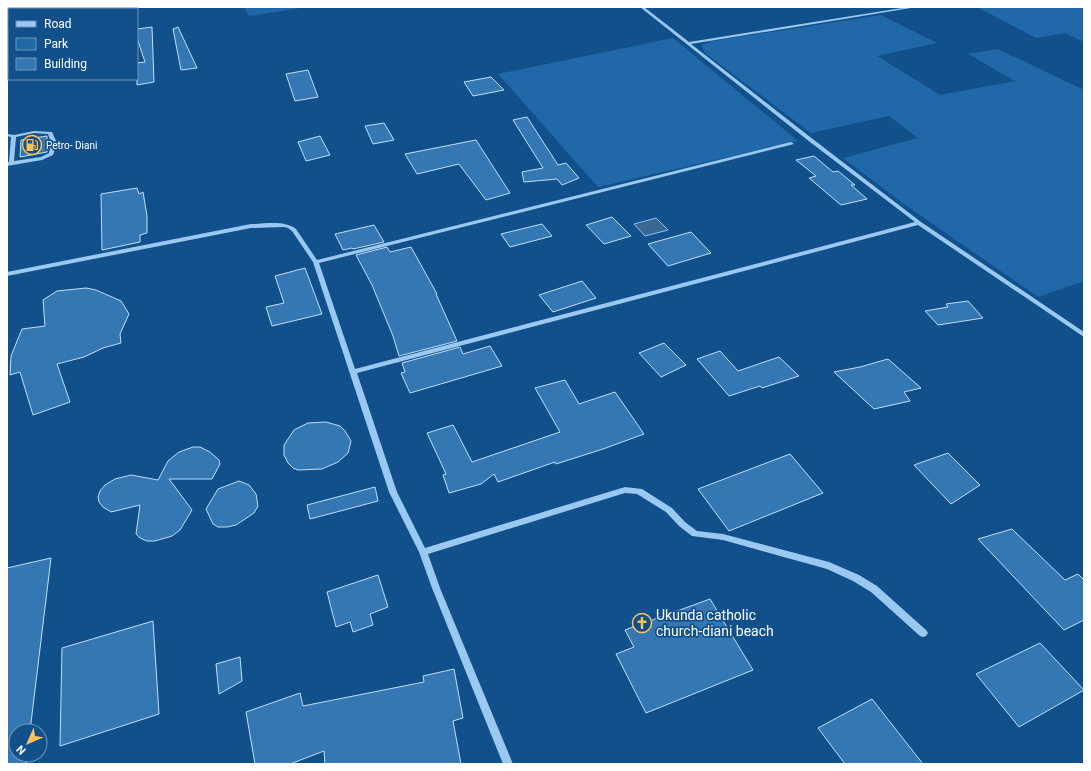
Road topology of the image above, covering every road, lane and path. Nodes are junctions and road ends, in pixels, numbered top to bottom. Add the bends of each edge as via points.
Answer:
1 (642, 7) edge
2 (915, 7) edge
3 (688, 43) junction
4 (7, 135) edge
5 (14, 136) junction
6 (791, 144) dead end
7 (9, 164) edge
8 (919, 223) junction
9 (316, 262) junction
10 (7, 274) edge
11 (1084, 335) edge
12 (352, 372) junction
13 (423, 552) junction
14 (923, 634) dead end
15 (508, 764) edge

1 - 3 street
2 - 3 street
3 - 8 street
4 - 5 street
5 - 7 street
5 - 7 street via 34,132 50,133 54,143 50,154 46,156
6 - 9 street
8 - 11 street
8 - 12 street
9 - 10 street via 290,227 257,225
9 - 12 street
12 - 13 street via 394,492
13 - 14 street via 614,493 625,490 639,491 668,510 695,534 723,537 822,564 856,578 874,589
13 - 15 street

